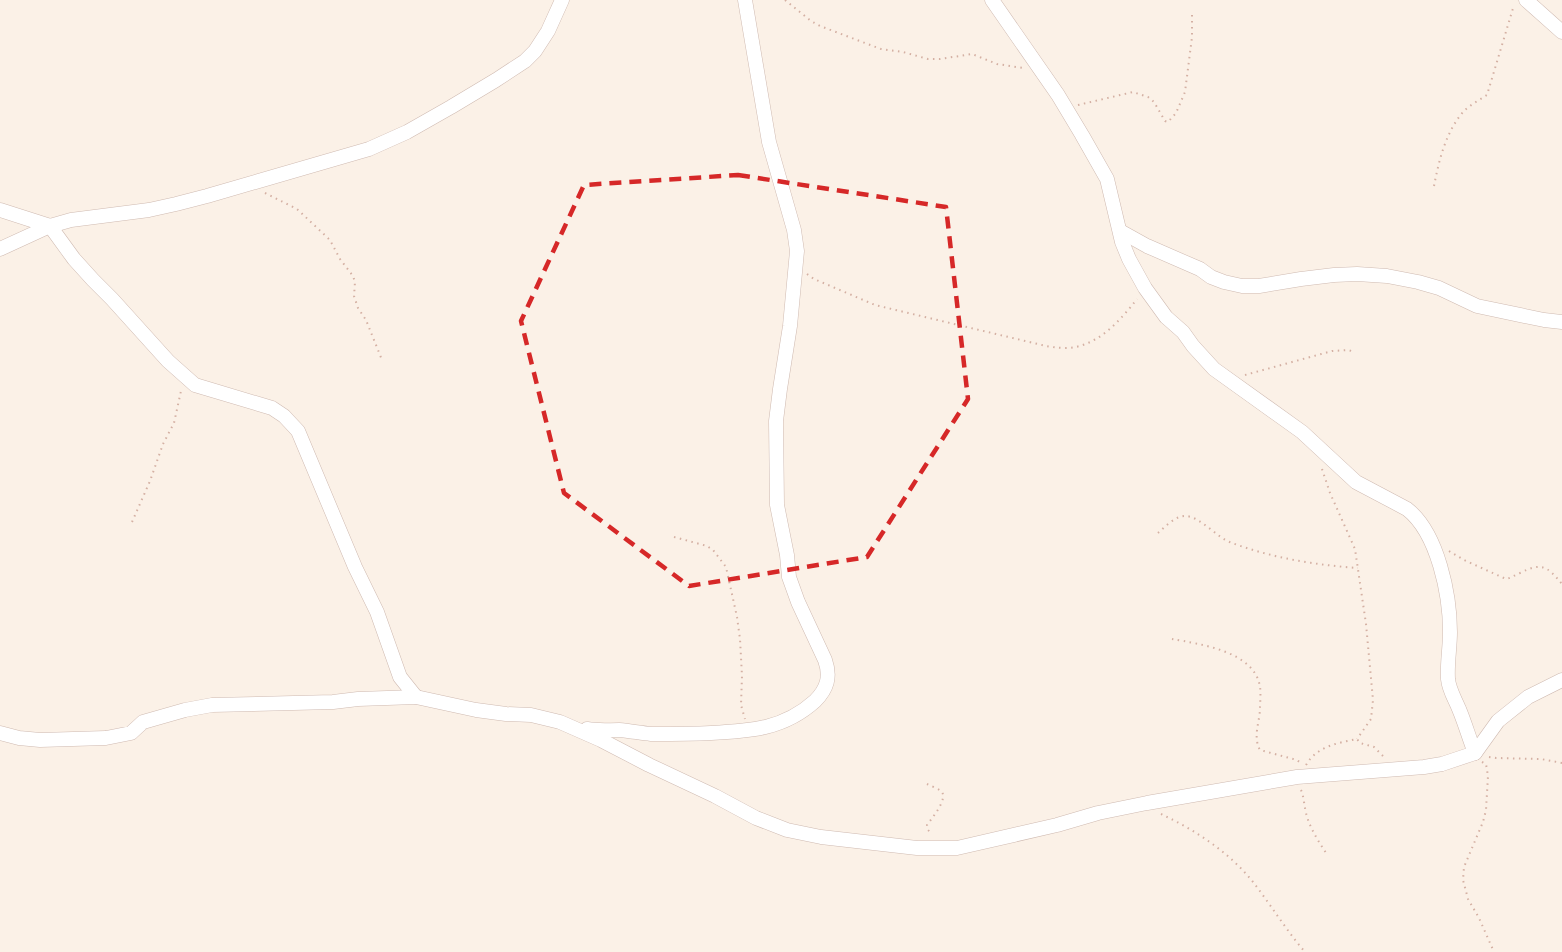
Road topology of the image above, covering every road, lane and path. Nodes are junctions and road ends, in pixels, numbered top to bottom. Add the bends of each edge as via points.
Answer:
1 (562, 0) edge
2 (745, 0) edge
3 (785, 0) edge
4 (992, 0) edge
5 (1516, 0) edge
6 (1526, 0) edge
7 (1192, 13) dead end
8 (1562, 32) edge
9 (1041, 69) junction
10 (1067, 109) junction
11 (249, 184) junction
12 (1434, 186) dead end
13 (0, 210) edge
14 (50, 226) junction
15 (1120, 231) junction
16 (0, 249) edge
17 (797, 267) junction
18 (1145, 288) junction
19 (1562, 322) edge
20 (1355, 352) dead end
21 (382, 360) dead end
22 (181, 374) junction
23 (1228, 380) junction
24 (1322, 469) dead end
25 (132, 522) dead end
26 (1158, 533) dead end
27 (674, 537) dead end
28 (1446, 548) dead end
29 (1358, 568) junction
30 (1562, 584) edge
31 (1172, 639) dead end
32 (1562, 680) edge
33 (416, 697) junction
34 (577, 728) junction
35 (744, 731) junction
36 (0, 733) edge
37 (1357, 739) junction
38 (1475, 753) junction
39 (1389, 763) dead end
40 (1562, 763) edge
41 (1297, 777) junction
42 (927, 784) dead end
43 (1147, 803) junction
44 (936, 838) dead end
45 (1328, 856) dead end
46 (1305, 952) edge
47 (1494, 952) edge

1 - 11 street via 548,31 525,61 451,107 369,149
2 - 17 street via 769,142 794,230
3 - 9 path via 820,26 881,49 928,59 972,54 997,64
4 - 9 street
5 - 12 path via 1487,95 1465,109 1458,119 1443,149
6 - 8 street
7 - 10 path via 1185,92 1168,122 1154,102 1133,92
9 - 10 street
10 - 15 street via 1107,179
11 - 14 street via 149,210
11 - 21 path via 297,208 330,240 353,276 356,302
13 - 14 street
14 - 16 street
14 - 22 street via 81,266
15 - 18 street via 1129,259
15 - 19 street via 1211,278 1242,286 1334,275 1387,276 1439,288 1477,306
17 - 18 path via 814,279 876,305 1063,348 1076,347 1110,329
17 - 35 street via 776,420 777,506 789,577 825,660 828,677 822,694 804,711 782,723
18 - 23 street via 1166,317
20 - 23 path via 1332,351
22 - 25 path via 174,423
22 - 33 street via 195,386 272,408 298,431 400,677
23 - 38 street via 1302,432 1356,482 1407,509 1423,526 1444,577 1448,598 1448,681
24 - 29 path via 1355,549
26 - 29 path via 1181,516 1188,516 1229,543 1302,562
27 - 35 path via 707,546 726,567 740,639
28 - 30 path via 1506,579 1540,566
29 - 37 path via 1373,700 1371,718
31 - 37 path via 1214,647 1247,665 1260,685 1256,743 1260,750 1305,766 1326,747
32 - 38 street via 1528,697 1498,721
33 - 34 street via 476,710 547,718
33 - 36 street via 212,705 143,722 131,733 106,738 40,740
34 - 35 street via 650,734
34 - 43 street via 756,818 821,837 917,848 957,848
37 - 39 path via 1374,747
38 - 40 path
38 - 41 street via 1424,767
38 - 47 path via 1486,764 1487,799 1463,880
41 - 43 street
41 - 45 path via 1312,830
42 - 44 path via 944,796 927,825
43 - 46 path via 1229,857

